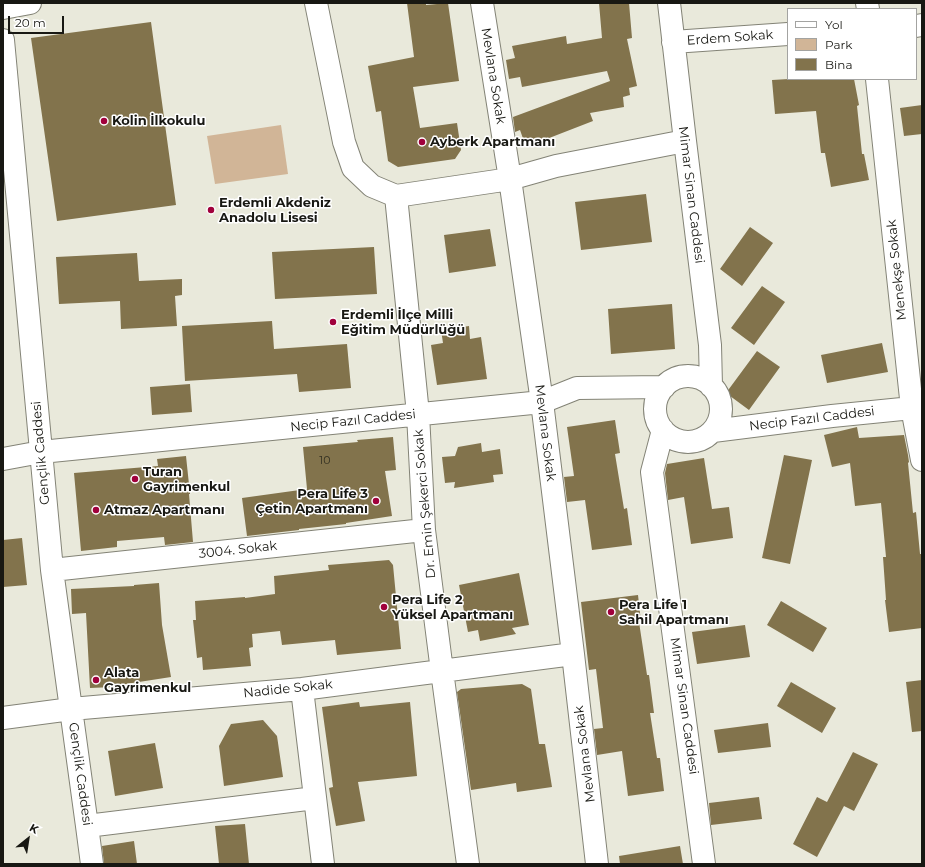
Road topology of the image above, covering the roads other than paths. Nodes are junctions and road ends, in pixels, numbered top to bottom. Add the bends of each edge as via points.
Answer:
1 (30, 3) edge
2 (316, 3) edge
3 (482, 3) edge
4 (669, 3) edge
5 (3, 8) edge
6 (787, 34) edge
7 (3, 40) edge
8 (673, 42) junction
9 (877, 80) edge
10 (685, 141) junction
11 (510, 179) junction
12 (396, 196) junction
13 (12, 236) edge
14 (913, 329) edge
15 (712, 386) junction
16 (664, 387) junction
17 (542, 402) junction
18 (912, 408) junction
19 (418, 414) junction
20 (663, 430) junction
21 (713, 431) junction
22 (41, 452) junction
23 (3, 459) edge
24 (922, 460) edge
25 (424, 530) junction
26 (52, 570) junction
27 (573, 654) junction
28 (442, 671) junction
29 (302, 688) junction
30 (71, 709) junction
31 (3, 718) edge
32 (315, 798) junction
33 (88, 826) junction
34 (92, 864) edge
35 (323, 864) edge
36 (468, 864) edge
37 (597, 864) edge
38 (704, 864) edge

1 - 5 street
2 - 12 street via 344,142 353,168 372,186
3 - 11 street, Mevlana Sokak
4 - 8 street, Mimar Sinan Caddesi
6 - 8 street, Erdem Sokak
7 - 13 street, Gençlik Caddesi
8 - 10 street, Mimar Sinan Caddesi
9 - 14 street, Menekşe Sokak
10 - 11 street via 556,166
10 - 15 street, Mimar Sinan Caddesi via 710,345
11 - 12 street
11 - 17 street, Mevlana Sokak
12 - 19 street, Dr. Emin Şekerci Sokak
13 - 22 street, Gençlik Caddesi
14 - 18 street, Menekşe Sokak
15 - 16 street via 703,380 682,377 672,380
15 - 21 street via 721,404 721,414
16 - 17 street, Necip Fazıl Caddesi via 577,388
16 - 20 street via 656,404 658,422
17 - 19 street, Necip Fazıl Caddesi
17 - 27 street, Mevlana Sokak
18 - 21 street, Necip Fazıl Caddesi
18 - 24 street, Menekşe Sokak
19 - 22 street, Necip Fazıl Caddesi
19 - 25 street, Dr. Emin Şekerci Sokak
20 - 21 street via 671,437 693,442
20 - 38 street, Mimar Sinan Caddesi via 652,472
22 - 23 street, Necip Fazıl Caddesi
22 - 26 street, Gençlik Caddesi
25 - 26 street, 3004. Sokak
25 - 28 street, Dr. Emin Şekerci Sokak
26 - 30 street, Gençlik Caddesi
27 - 28 street, Nadide Sokak
27 - 37 street, Mevlana Sokak
28 - 29 street, Nadide Sokak
28 - 36 street, Dr. Emin Şekerci Sokak
29 - 30 street, Nadide Sokak
29 - 32 street
30 - 31 street, Nadide Sokak
30 - 33 street, Gençlik Caddesi
32 - 33 street
32 - 35 street
33 - 34 street, Gençlik Caddesi

